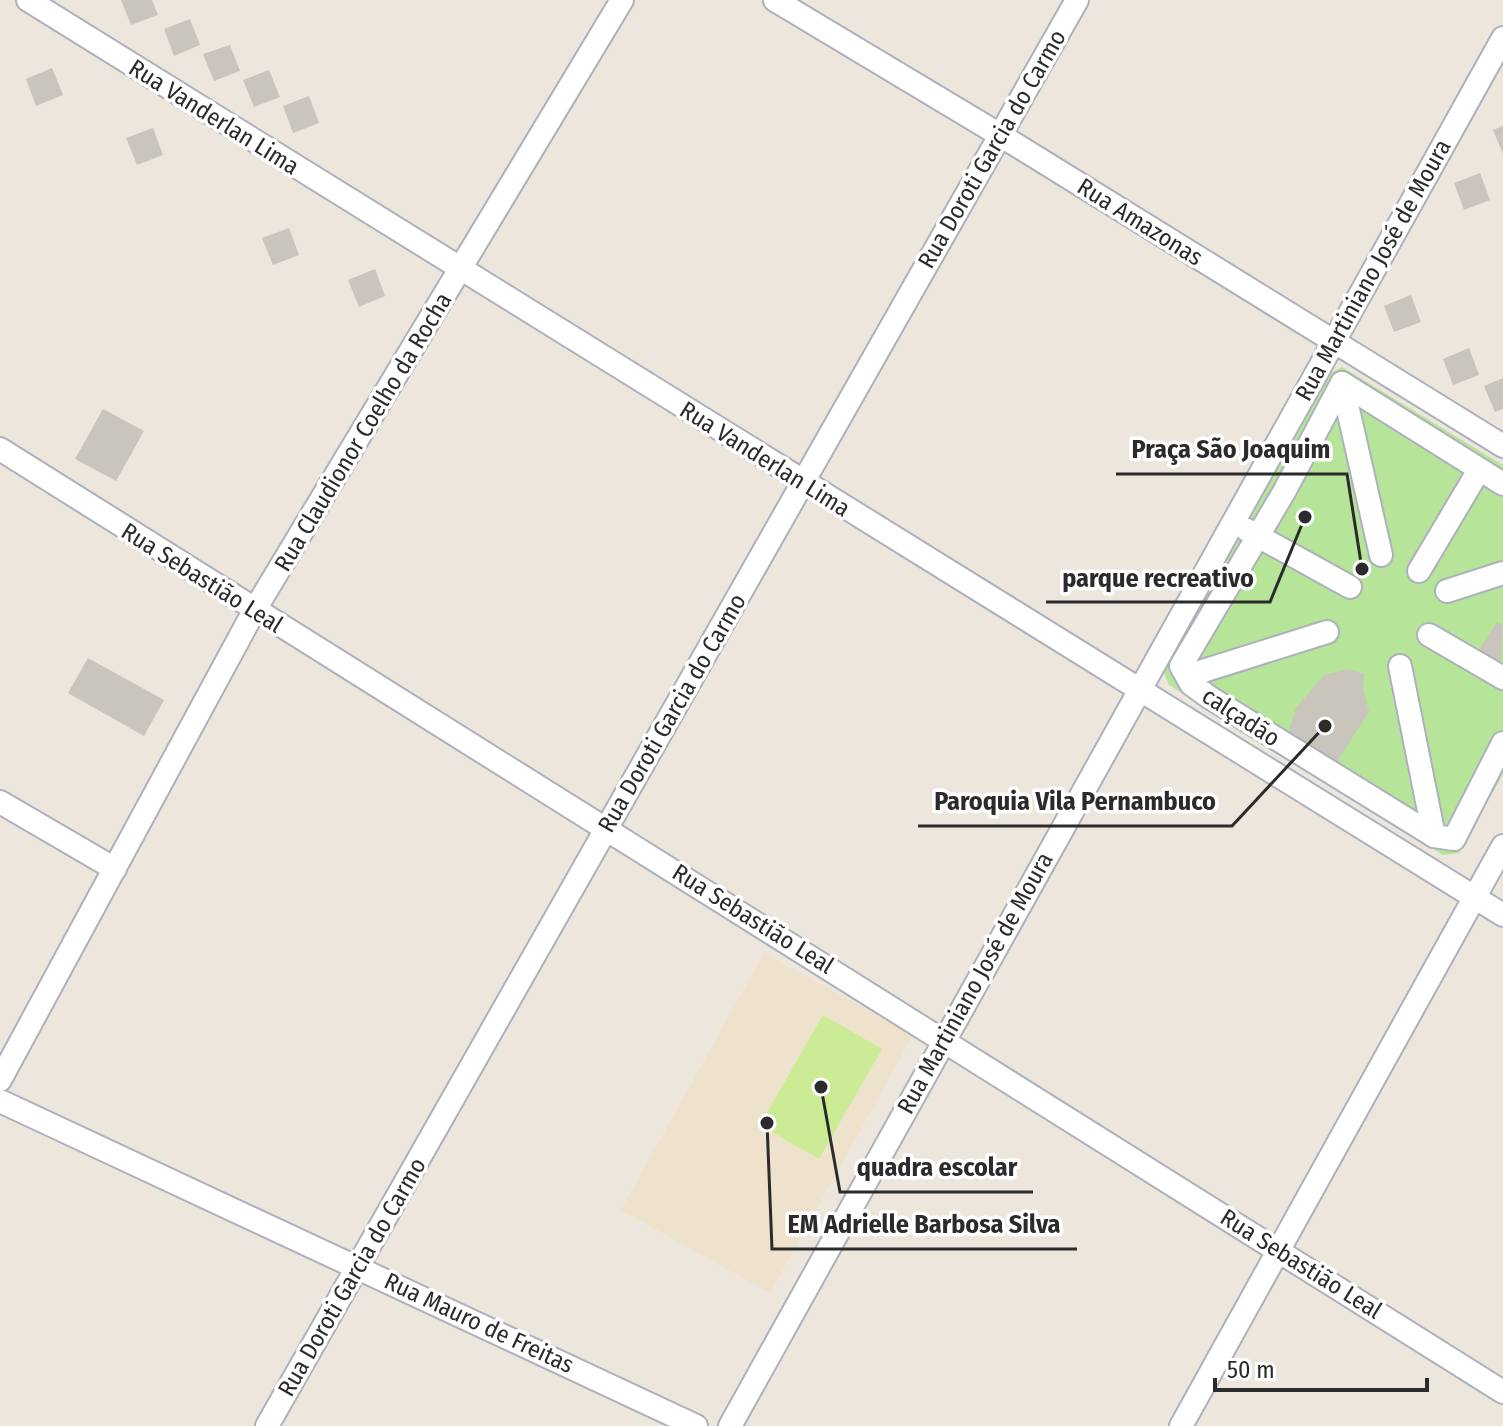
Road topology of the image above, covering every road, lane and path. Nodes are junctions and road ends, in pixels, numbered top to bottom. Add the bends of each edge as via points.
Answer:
1 (28, 0) edge
2 (622, 0) edge
3 (775, 0) edge
4 (1077, 0) edge
5 (1503, 38) edge
6 (1000, 135) junction
7 (460, 271) junction
8 (1333, 342) junction
9 (1342, 383) junction
10 (1503, 446) edge
11 (0, 449) edge
12 (1479, 470) junction
13 (803, 483) junction
14 (1503, 484) edge
15 (1232, 522) junction
16 (1258, 535) junction
17 (1381, 555) dead end
18 (1419, 571) dead end
19 (1503, 573) edge
20 (1350, 587) dead end
21 (1447, 591) dead end
22 (254, 611) junction
23 (1327, 632) dead end
24 (1429, 635) dead end
25 (1400, 666) dead end
26 (1187, 676) junction
27 (1503, 678) edge
28 (1139, 687) junction
29 (1503, 743) edge
30 (0, 802) edge
31 (608, 827) junction
32 (1434, 836) junction
33 (1503, 846) edge
34 (115, 869) junction
35 (1475, 897) junction
36 (1503, 915) edge
37 (943, 1039) junction
38 (0, 1080) edge
39 (0, 1101) edge
40 (1279, 1250) junction
41 (358, 1266) junction
42 (1503, 1392) edge
43 (267, 1426) edge
44 (696, 1426) edge
45 (730, 1426) edge
46 (1181, 1426) edge

1 - 7 street, Rua Vanderlan Lima
2 - 7 street, Rua Claudionor Coelho da Rocha
3 - 6 street, Rua Amazonas
4 - 6 street, Rua Doroti Garcia do Carmo
5 - 8 street, Rua Martiniano José de Moura
6 - 8 street, Rua Amazonas
6 - 13 street, Rua Doroti Garcia do Carmo
7 - 13 street, Rua Vanderlan Lima
7 - 22 street, Rua Claudionor Coelho da Rocha
8 - 10 street, Rua Amazonas
8 - 15 street, Rua Martiniano José de Moura
9 - 12 street
9 - 16 street, calçadão
9 - 17 street
11 - 22 street, Rua Sebastião Leal
12 - 14 street
12 - 18 street
13 - 28 street, Rua Vanderlan Lima
13 - 31 street, Rua Doroti Garcia do Carmo
15 - 16 street
15 - 28 street, Rua Martiniano José de Moura
16 - 20 street
16 - 26 street, calçadão via 1181,666
19 - 21 street
22 - 31 street, Rua Sebastião Leal
22 - 34 street, Rua Claudionor Coelho da Rocha
23 - 26 street
24 - 27 street
25 - 32 street
26 - 32 street, calçadão via 1256,728
28 - 35 street, Rua Vanderlan Lima
28 - 37 street, Rua Martiniano José de Moura
29 - 32 street via 1454,839
30 - 34 street
31 - 37 street, Rua Sebastião Leal
31 - 41 street, Rua Doroti Garcia do Carmo
33 - 35 street
34 - 38 street, Rua Claudionor Coelho da Rocha
35 - 36 street, Rua Vanderlan Lima
35 - 40 street
37 - 40 street, Rua Sebastião Leal
37 - 45 street, Rua Martiniano José de Moura
39 - 41 street, Rua Mauro de Freitas
40 - 42 street, Rua Sebastião Leal
40 - 46 street
41 - 43 street, Rua Doroti Garcia do Carmo
41 - 44 street, Rua Mauro de Freitas

